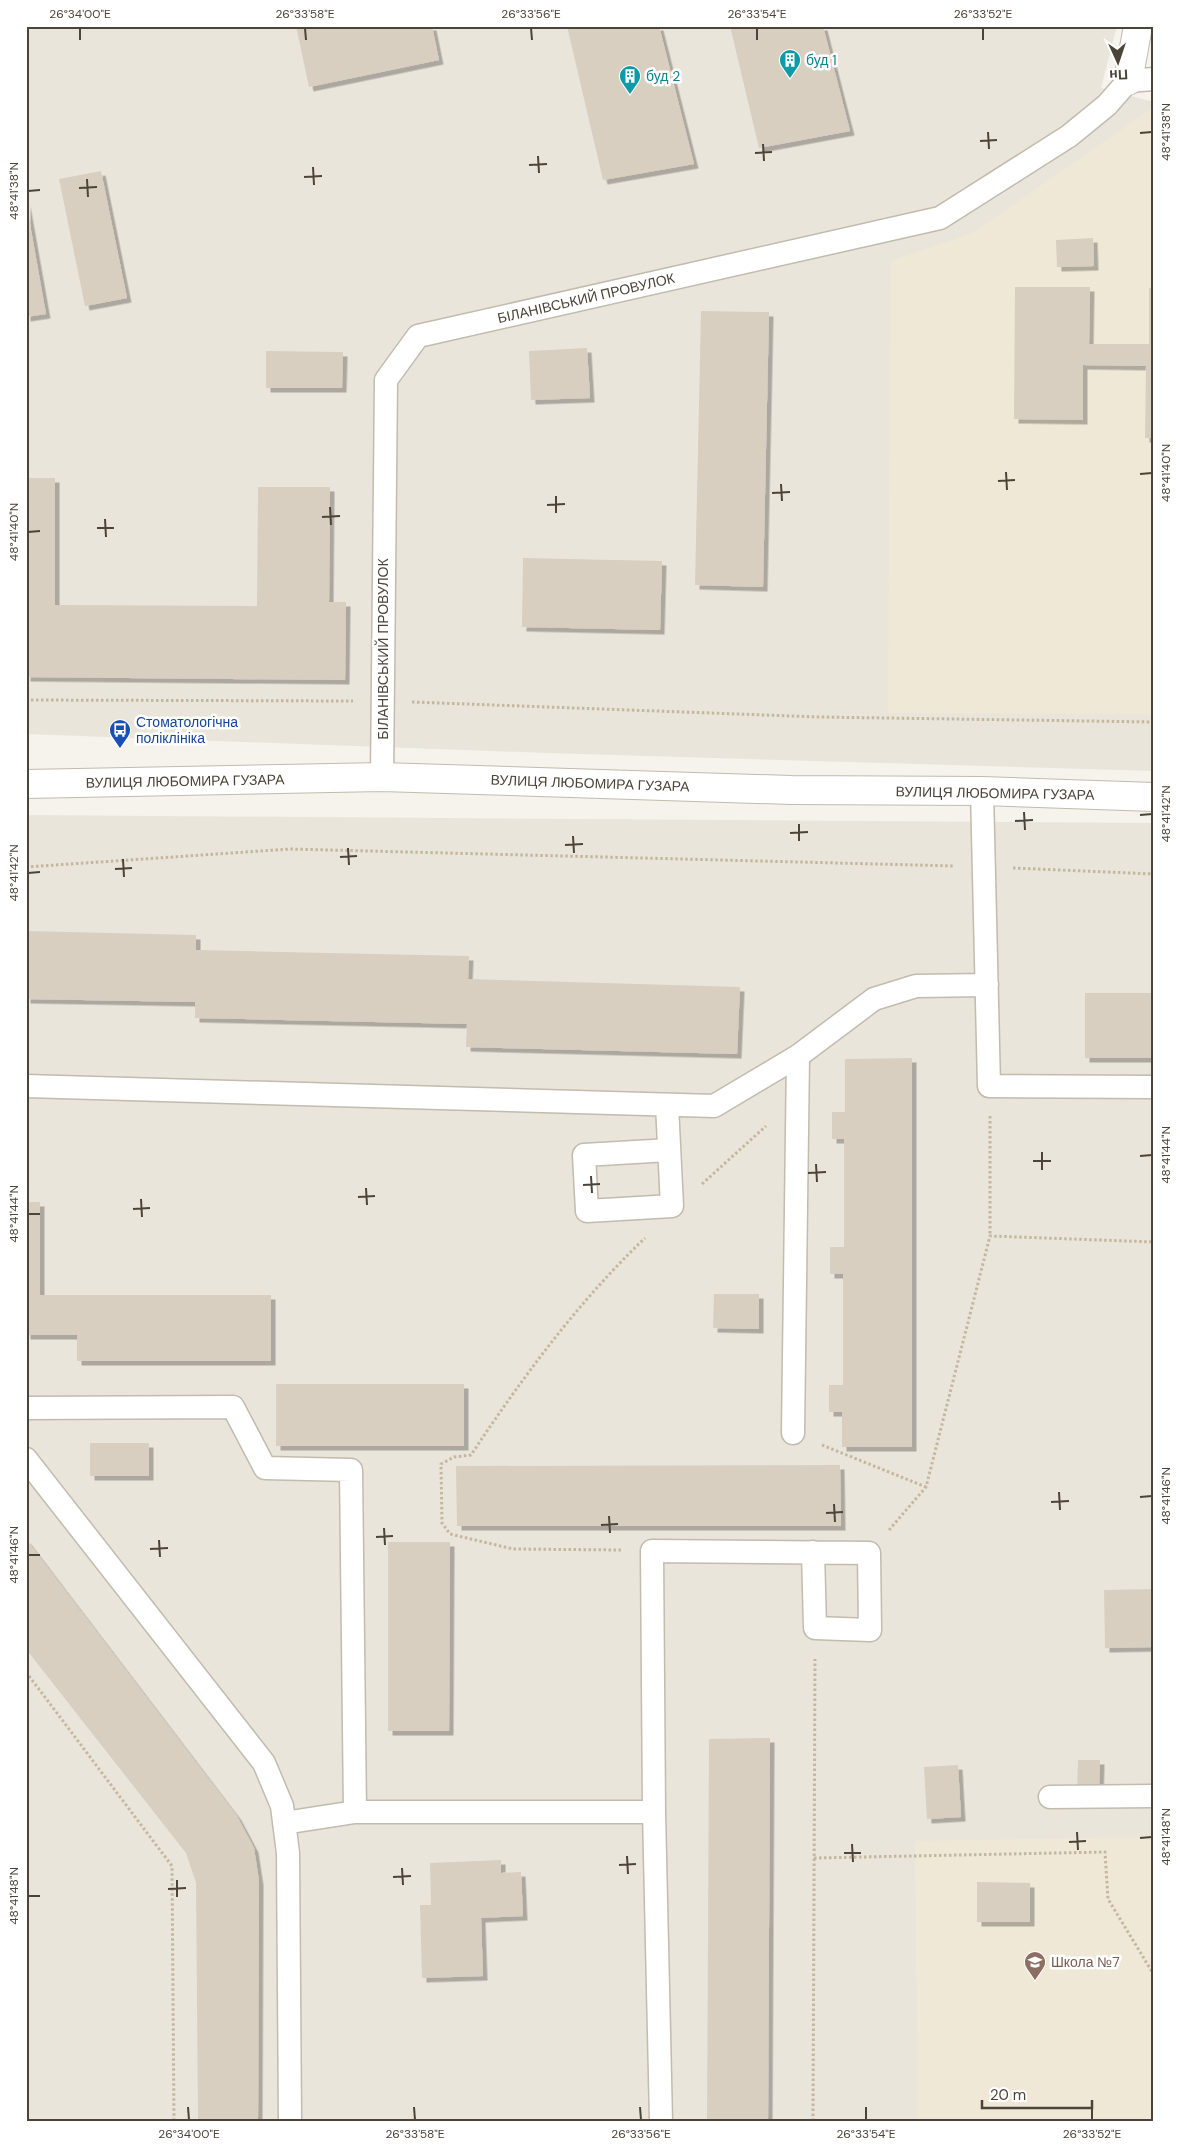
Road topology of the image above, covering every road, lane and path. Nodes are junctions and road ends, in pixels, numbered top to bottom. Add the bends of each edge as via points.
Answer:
1 (1138, 26) edge
2 (1141, 80) edge
3 (26, 700) edge
4 (382, 701) junction
5 (1154, 722) edge
6 (382, 777) junction
7 (26, 784) edge
8 (982, 791) junction
9 (1154, 797) edge
10 (984, 867) junction
11 (26, 868) edge
12 (1154, 874) edge
13 (987, 985) junction
14 (798, 1056) junction
15 (26, 1086) edge
16 (990, 1086) junction
17 (1154, 1086) edge
18 (798, 1096) junction
19 (667, 1105) junction
20 (669, 1150) junction
21 (700, 1187) dead end
22 (990, 1236) junction
23 (646, 1238) dead end
24 (1154, 1242) edge
25 (26, 1408) edge
26 (793, 1433) joint
27 (26, 1459) edge
28 (926, 1486) junction
29 (652, 1551) junction
30 (813, 1552) junction
31 (869, 1553) junction
32 (816, 1628) junction
33 (26, 1672) edge
34 (1154, 1796) edge
35 (1050, 1797) dead end
36 (354, 1812) junction
37 (654, 1812) junction
38 (284, 1824) junction
39 (814, 1858) junction
40 (1154, 1975) edge
41 (174, 2121) edge
42 (290, 2121) edge
43 (661, 2121) edge
44 (813, 2121) edge

1 - 2 street
2 - 4 lane, БІЛАНІВСЬКИЙ ПРОВУЛОК via 1068,136 940,218 418,336 386,380
3 - 4 path
4 - 5 path via 819,718
4 - 6 lane, БІЛАНІВСЬКИЙ ПРОВУЛОК
6 - 7 street, ВУЛИЦЯ ЛЮБОМИРА ГУЗАРА
6 - 8 street, ВУЛИЦЯ ЛЮБОМИРА ГУЗАРА via 792,790
8 - 9 street, ВУЛИЦЯ ЛЮБОМИРА ГУЗАРА
8 - 10 lane
10 - 11 path via 290,849
10 - 12 path
10 - 13 lane
13 - 14 lane via 916,986 874,999
13 - 16 lane
14 - 18 lane
14 - 19 lane via 714,1106
15 - 19 lane
16 - 17 lane
16 - 22 path
18 - 21 path
18 - 26 lane
19 - 20 lane
20 - 20 lane via 672,1206 587,1211 584,1155
22 - 24 path
22 - 28 path
23 - 29 path via 585,1301 518,1387 471,1455 454,1457 441,1464 442,1523 450,1534 513,1549
25 - 36 lane via 232,1407 265,1468 351,1470
26 - 28 path
27 - 38 lane via 264,1763 282,1806
28 - 31 path
29 - 30 lane
29 - 37 lane
30 - 31 lane
30 - 32 lane
31 - 32 lane via 870,1630
32 - 39 path
33 - 41 path via 172,1866
34 - 35 lane
36 - 37 lane
36 - 38 lane
37 - 43 lane
38 - 42 lane via 288,1853
39 - 40 path via 1105,1852 1108,1899
39 - 44 path

